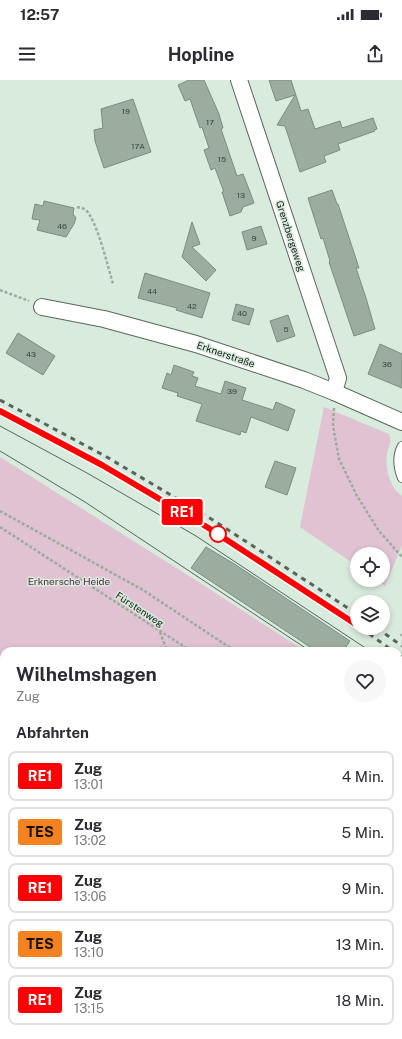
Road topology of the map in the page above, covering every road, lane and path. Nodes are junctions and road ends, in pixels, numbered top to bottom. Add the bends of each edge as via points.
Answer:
1 (240, 80) edge
2 (77, 207) dead end
3 (113, 284) dead end
4 (0, 290) edge
5 (42, 307) joint
6 (334, 392) junction
7 (402, 422) edge
8 (402, 446) edge
9 (402, 478) edge
10 (0, 512) edge
11 (0, 527) edge
12 (402, 557) edge
13 (160, 631) junction
14 (166, 647) edge
15 (185, 647) edge
16 (229, 647) edge

1 - 6 street, Grenzbergeweg via 338,378
2 - 3 path via 84,209 91,217
4 - 5 path
5 - 6 street, Erknerstraße via 104,319 196,344
6 - 7 street, Erknerstraße
6 - 12 path via 333,426 340,459 357,496 379,531
8 - 9 lane via 398,454
10 - 16 path via 143,590
11 - 13 path, Fürstenweg
13 - 14 path
13 - 15 path, Fürstenweg

